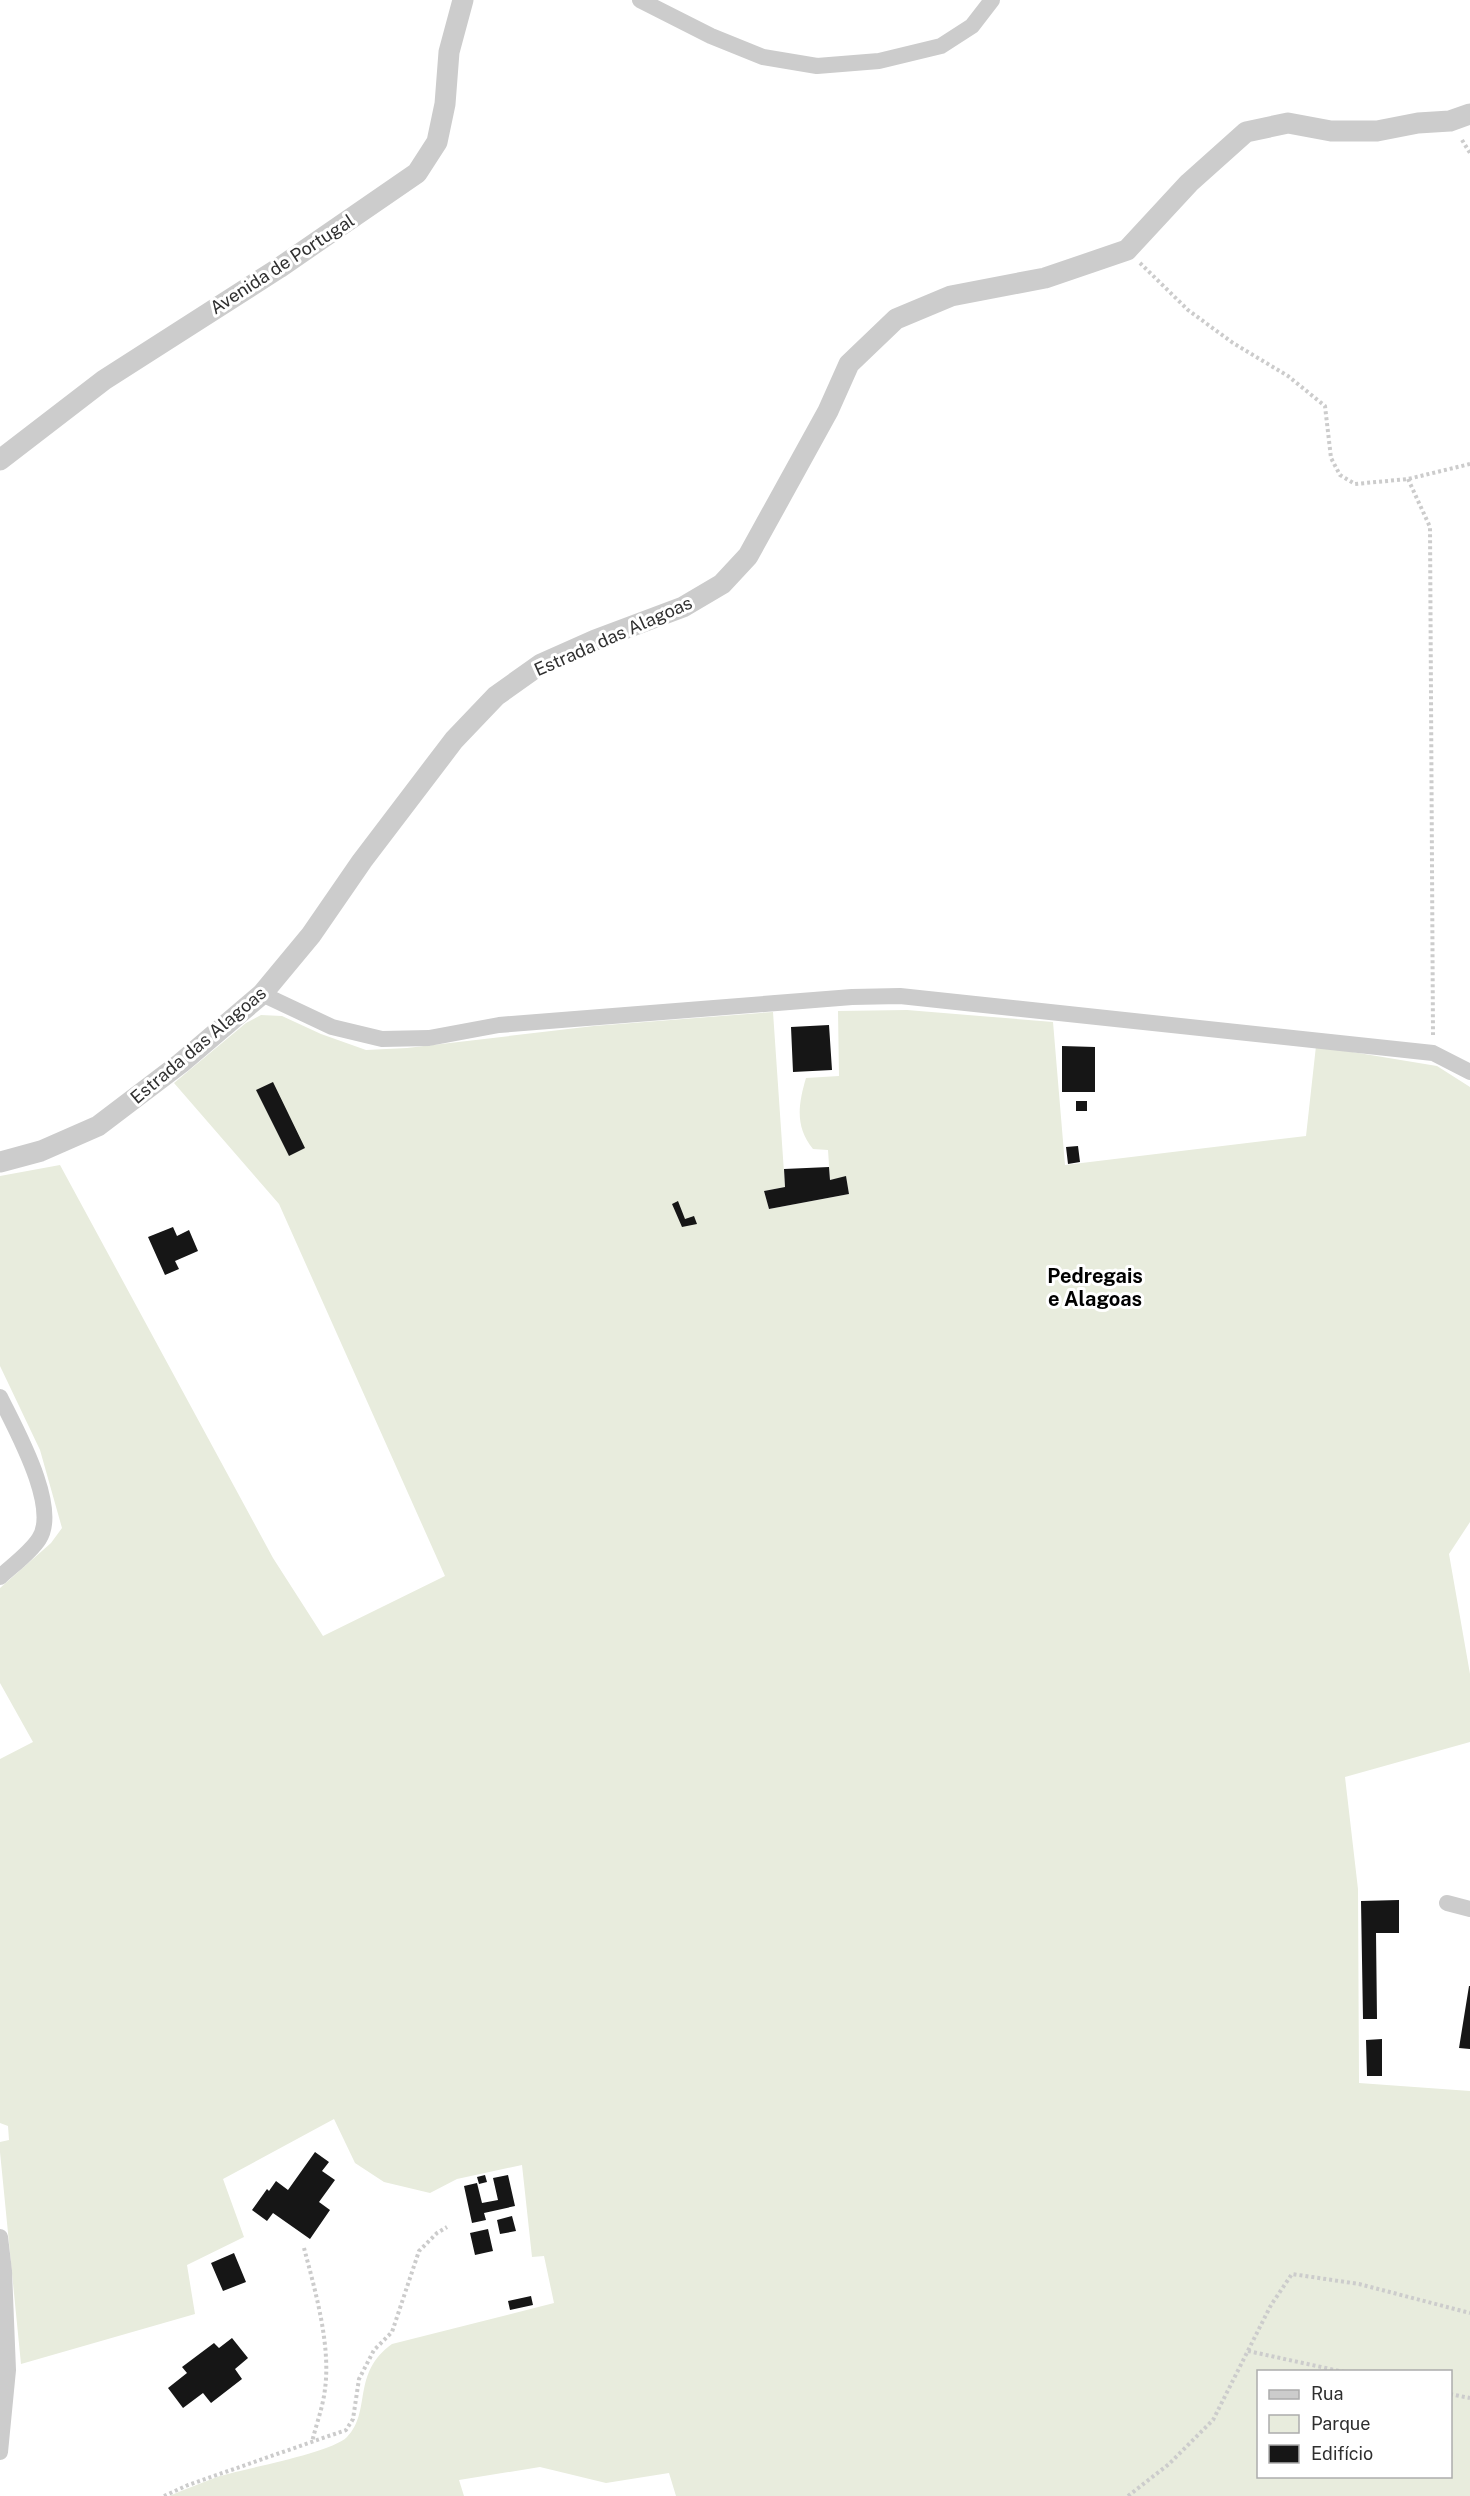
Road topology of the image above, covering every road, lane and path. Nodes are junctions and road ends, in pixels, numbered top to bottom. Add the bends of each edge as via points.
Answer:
1 (463, 0) edge
2 (640, 0) edge
3 (992, 0) edge
4 (1470, 114) edge
5 (1127, 250) junction
6 (0, 460) edge
7 (1470, 464) edge
8 (1408, 479) junction
9 (262, 994) junction
10 (1433, 1053) junction
11 (1470, 1072) edge
12 (0, 1162) edge
13 (0, 1397) edge
14 (0, 1577) edge
15 (1447, 1903) dead end
16 (1470, 1909) edge
17 (447, 2227) dead end
18 (0, 2237) edge
19 (304, 2248) dead end
20 (1470, 2313) edge
21 (1248, 2351) junction
22 (1335, 2370) edge
23 (1452, 2394) edge
24 (1470, 2398) edge
25 (311, 2443) junction
26 (0, 2452) edge
27 (164, 2496) edge
28 (1128, 2496) edge

1 - 6 street, Avenida de Portugal via 449,52 446,104 437,142 417,173 279,268 104,380
2 - 3 street via 763,57 817,66 879,61 941,46 972,26
4 - 5 street, Estrada das Alagoas via 1450,121 1377,131 1331,131 1288,123 1246,132 1189,183
5 - 8 path via 1188,310 1288,376 1325,406 1331,458 1340,475 1355,484
5 - 9 street, Estrada das Alagoas via 1045,278 951,296 896,319 849,364 828,411 748,556 722,584 683,608 541,664 495,696 454,740 362,861 312,935
7 - 8 path
8 - 10 path via 1430,527
9 - 10 street via 332,1027 382,1039 429,1038 523,1023 900,996
9 - 12 street, Estrada das Alagoas via 98,1126 41,1151
10 - 11 street
13 - 14 street via 42,1491 45,1525 40,1538
15 - 16 street
17 - 25 path via 419,2251 392,2332 374,2350 359,2379 353,2419 346,2430
18 - 26 street via 8,2370
19 - 25 path via 325,2351 326,2389
20 - 21 path via 1359,2284 1292,2274
21 - 22 path
21 - 28 path via 1213,2420 1169,2464
23 - 24 path
25 - 27 path

